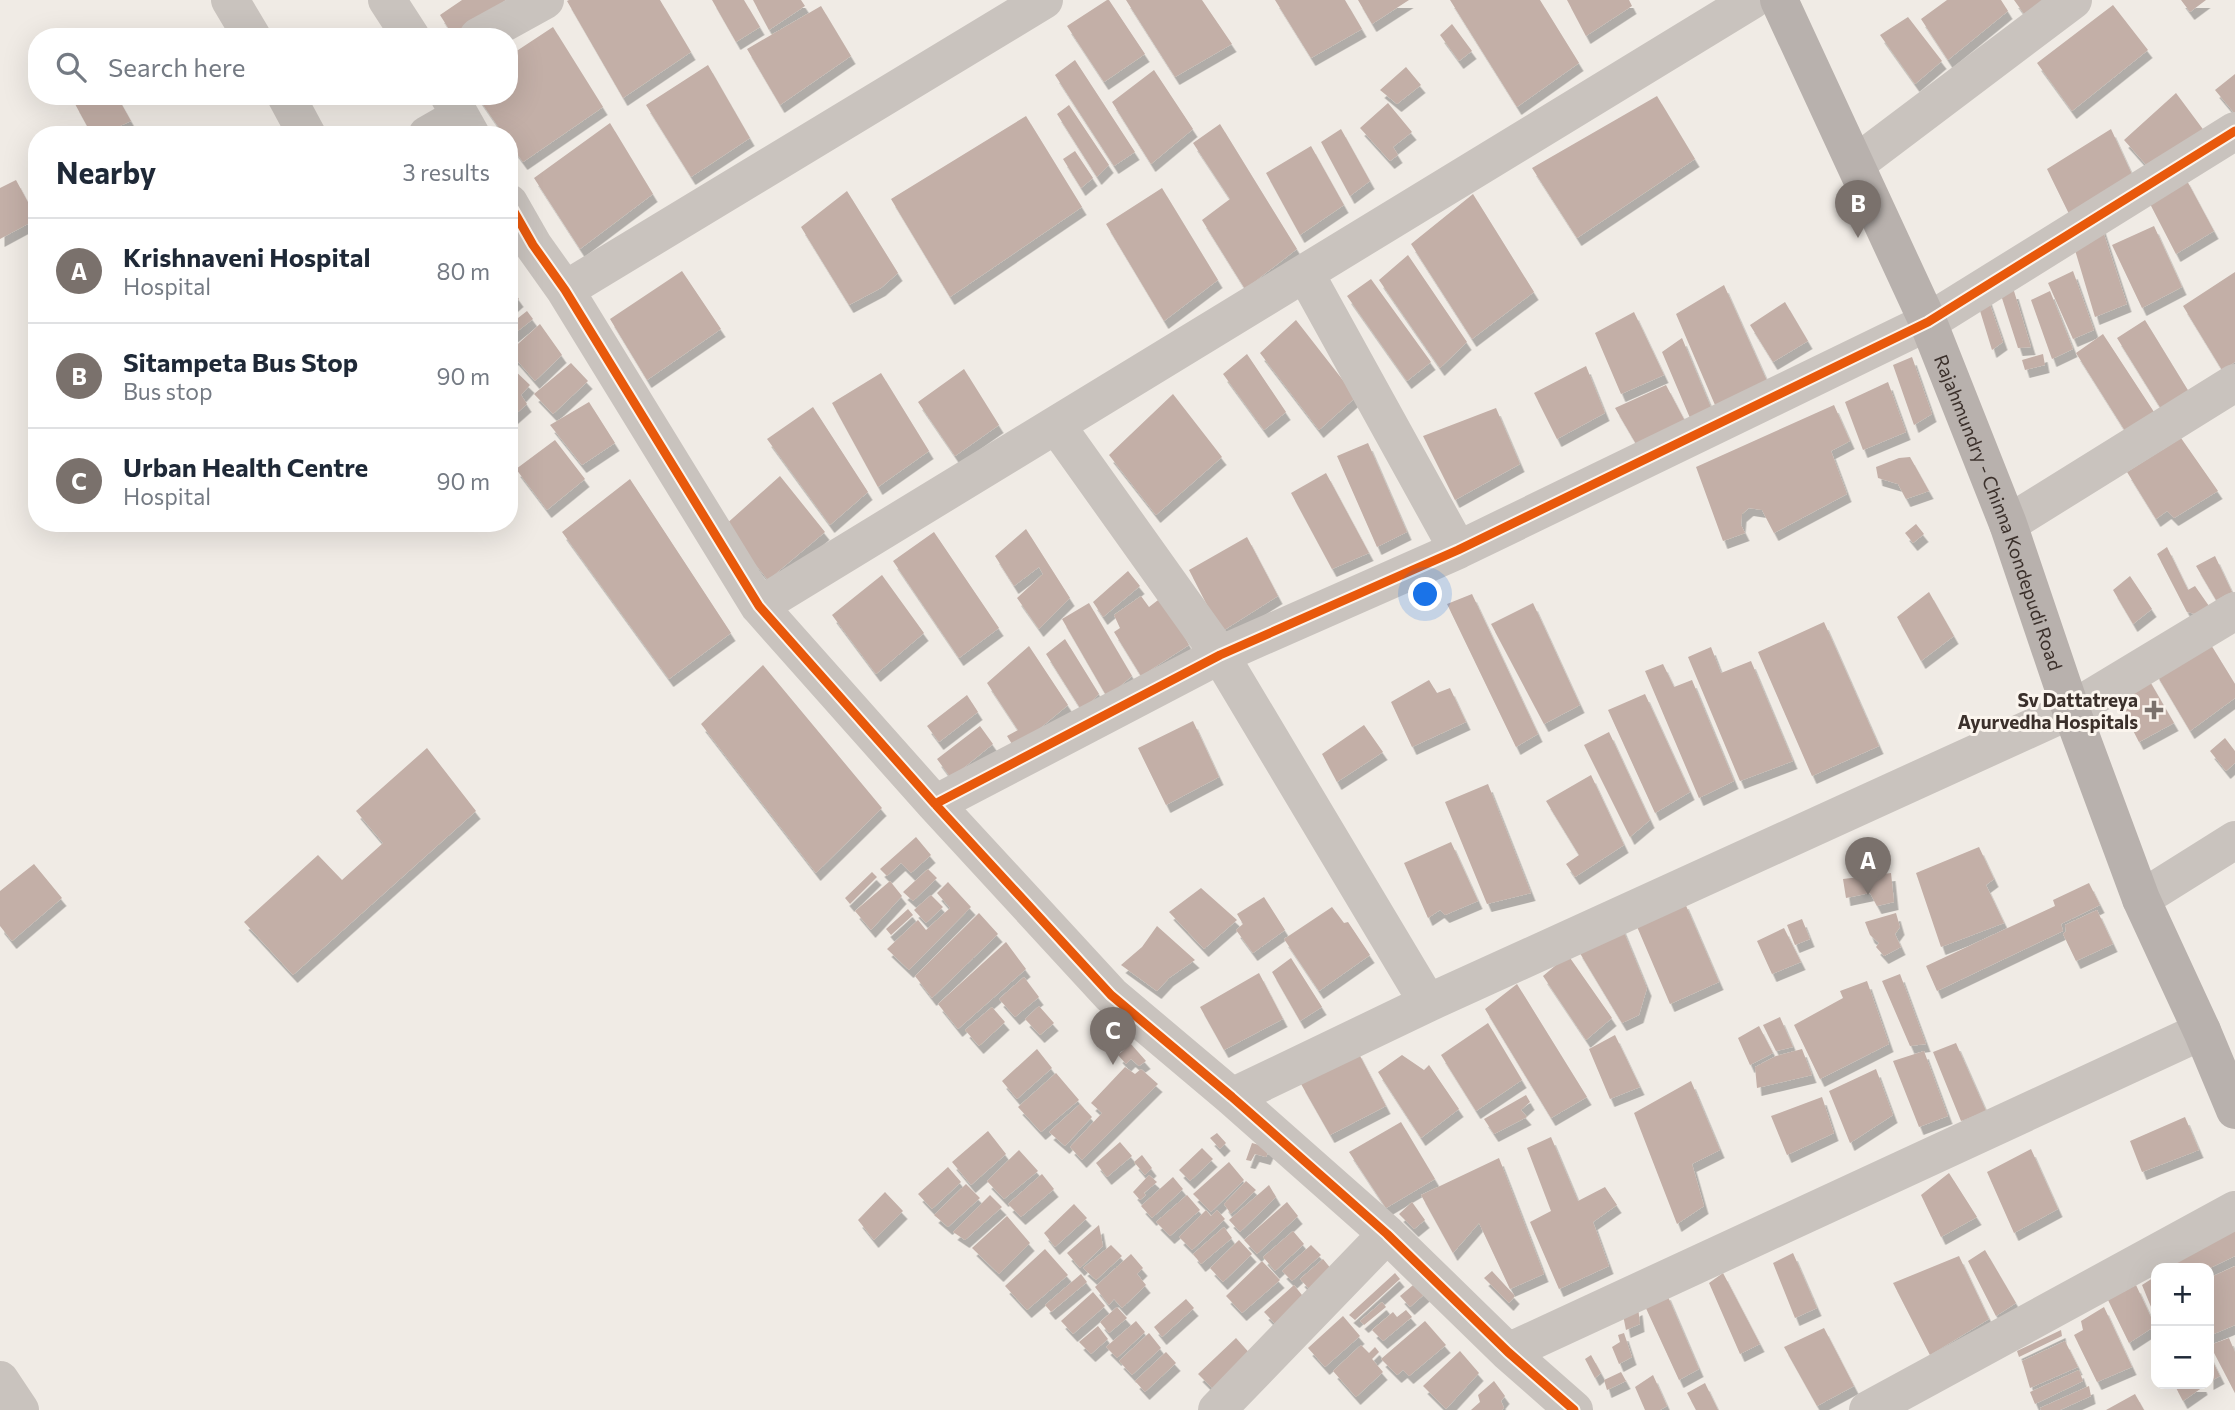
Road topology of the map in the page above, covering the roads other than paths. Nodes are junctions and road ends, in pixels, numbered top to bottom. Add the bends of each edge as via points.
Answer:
1 (230, 0) edge
2 (387, 0) edge
3 (545, 0) edge
4 (1044, 0) edge
5 (1752, 0) edge
6 (1779, 0) edge
7 (2073, 0) edge
8 (247, 28) edge
9 (405, 28) edge
10 (494, 28) edge
11 (291, 105) edge
12 (460, 116) edge
13 (302, 126) edge
14 (443, 126) edge
15 (2235, 131) edge
16 (1857, 163) junction
17 (518, 219) edge
18 (1304, 273) junction
19 (565, 290) junction
20 (1928, 322) junction
21 (2235, 383) edge
22 (1056, 425) junction
23 (2008, 524) junction
24 (1458, 550) junction
25 (759, 606) junction
26 (2235, 611) edge
27 (1220, 655) junction
28 (2071, 710) junction
29 (934, 804) junction
30 (2235, 840) edge
31 (2141, 899) junction
32 (1428, 1003) junction
33 (2202, 1031) junction
34 (1232, 1097) junction
35 (2235, 1110) edge
36 (2235, 1210) edge
37 (1387, 1234) junction
38 (1508, 1352) junction
39 (0, 1380) edge
40 (20, 1410) edge
41 (1217, 1410) edge
42 (1574, 1410) edge
43 (1868, 1410) edge

1 - 8 street
2 - 9 street
3 - 10 street
4 - 19 street
5 - 18 street
6 - 16 main road, Rajahmundry - Chinna Kondepudi Road
7 - 16 street
11 - 13 street
12 - 14 street
15 - 20 street
16 - 20 main road, Rajahmundry - Chinna Kondepudi Road
17 - 19 street
18 - 22 street
18 - 24 street
19 - 25 street
20 - 23 main road, Rajahmundry - Chinna Kondepudi Road
20 - 24 street
21 - 23 street
22 - 25 street
22 - 27 street
23 - 28 main road, Rajahmundry - Chinna Kondepudi Road
24 - 27 street
25 - 29 street
26 - 28 street
27 - 29 street
27 - 32 street
28 - 31 main road, Rajahmundry - Chinna Kondepudi Road
28 - 32 street
29 - 34 street via 1111,995
30 - 31 street
31 - 33 main road, Rajahmundry - Chinna Kondepudi Road
32 - 34 street
33 - 35 main road, Rajahmundry - Chinna Kondepudi Road
33 - 38 street
34 - 37 street
36 - 43 street
37 - 38 street
37 - 41 street
38 - 42 street
39 - 40 street

